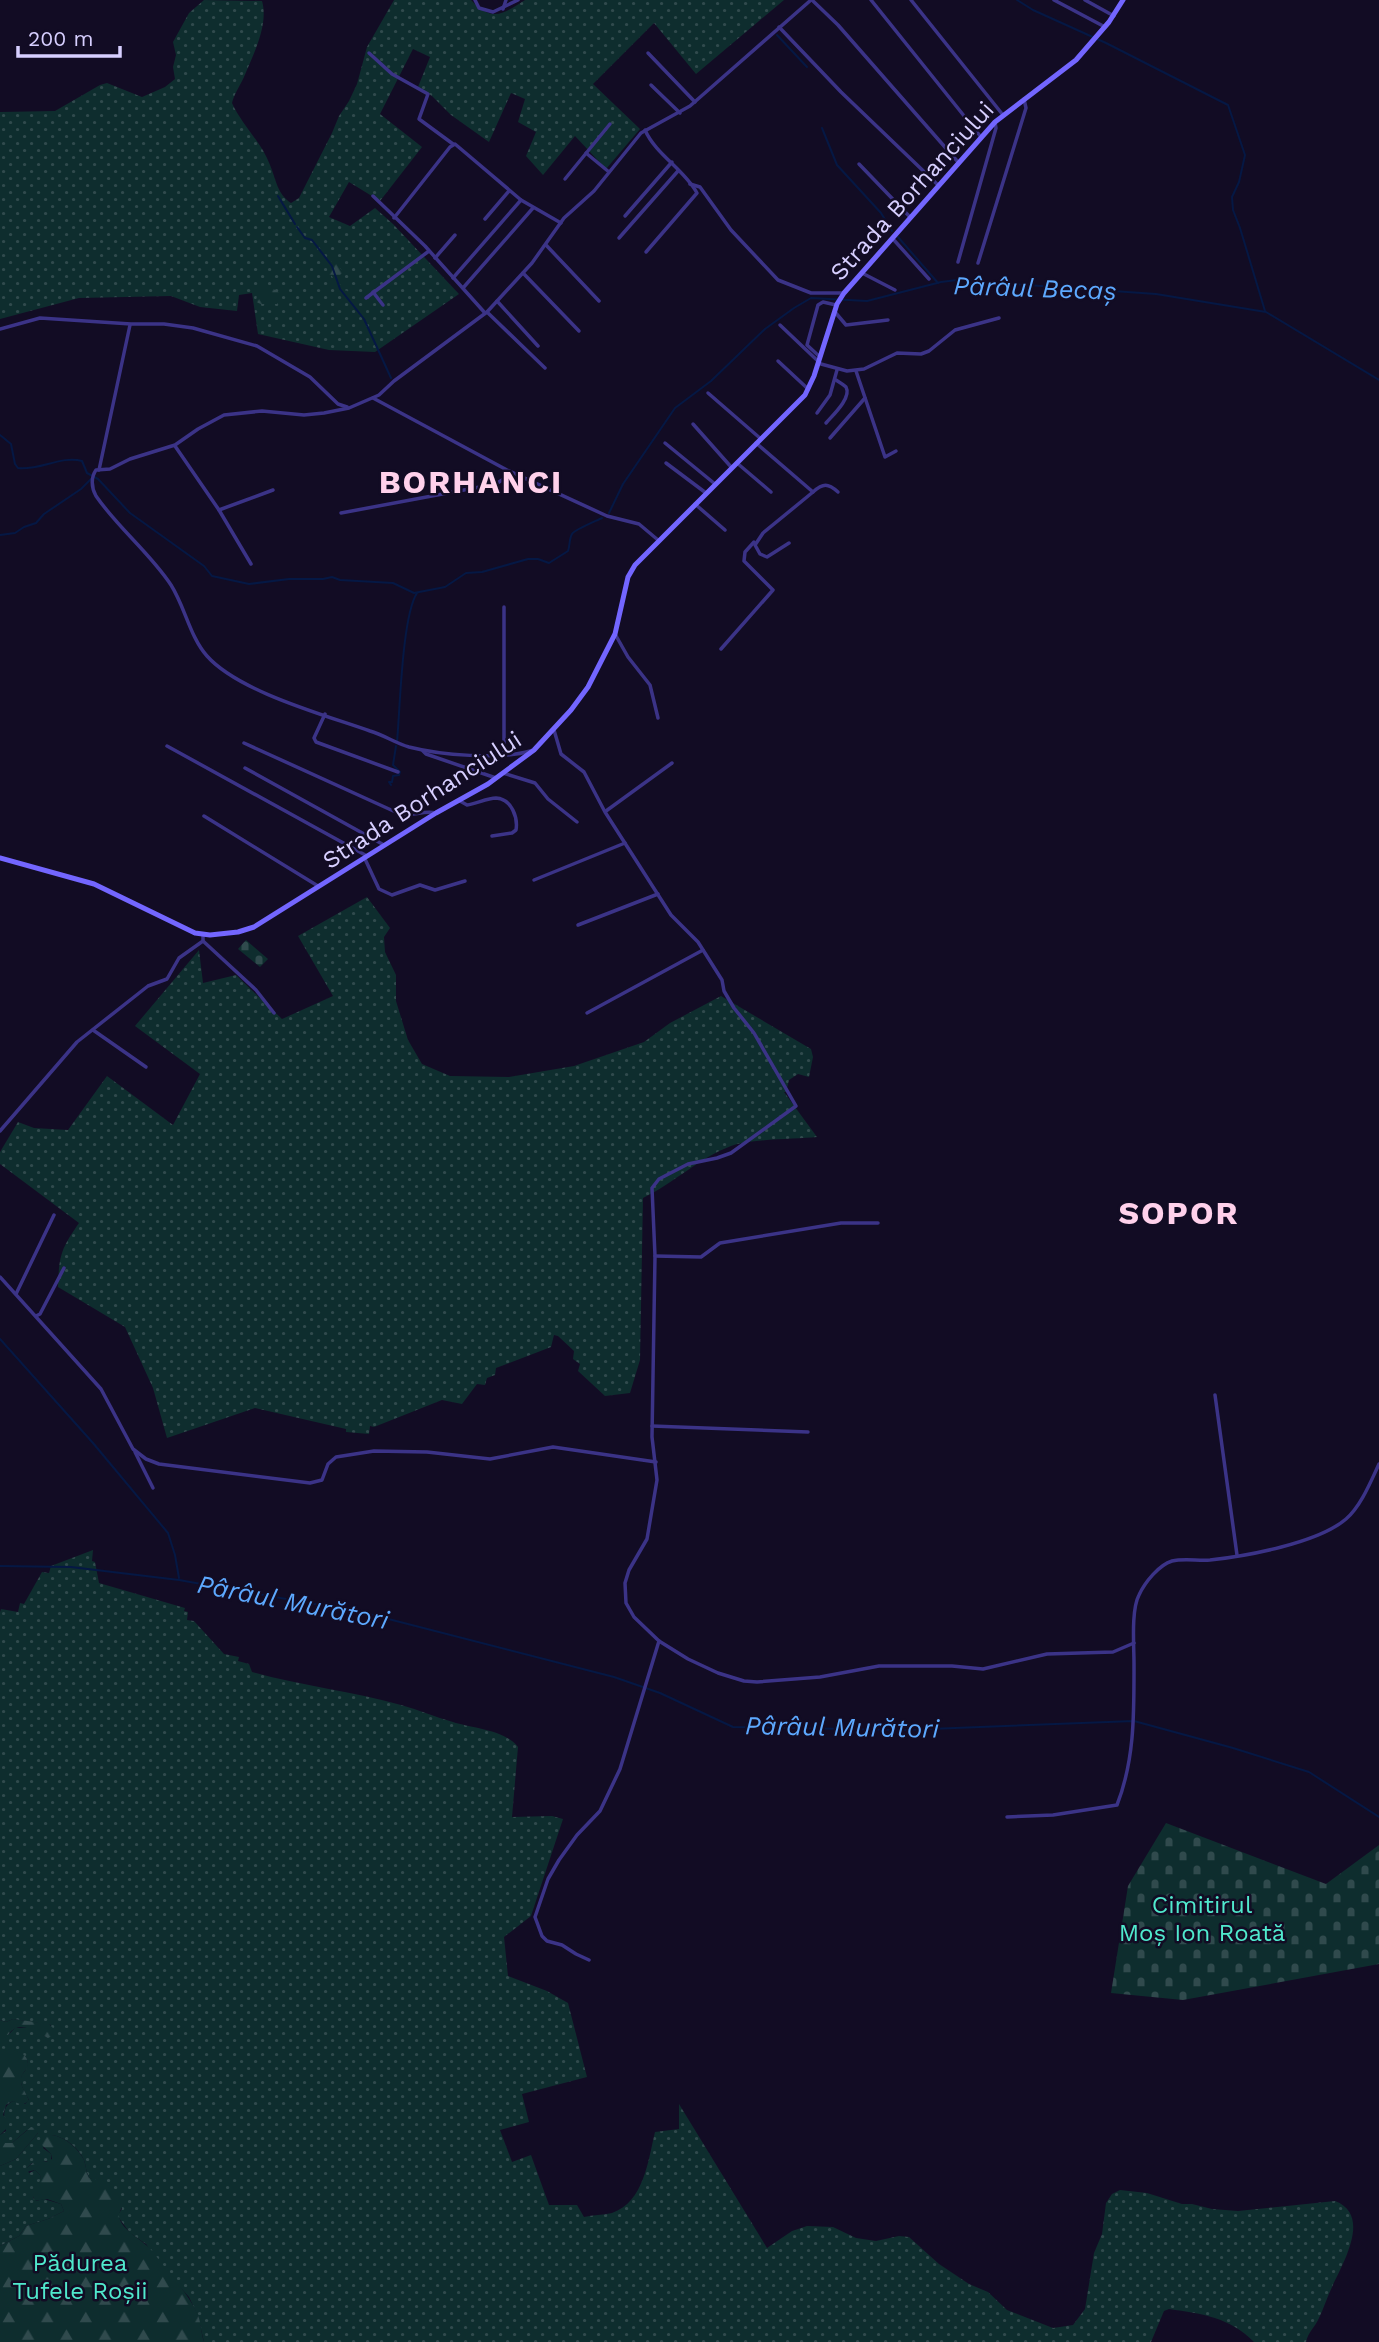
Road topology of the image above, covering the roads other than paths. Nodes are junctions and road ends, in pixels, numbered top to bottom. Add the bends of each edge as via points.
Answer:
1 (475, 0) edge
2 (506, 0) edge
3 (518, 0) edge
4 (812, 0) edge
5 (871, 0) edge
6 (911, 0) edge
7 (1054, 0) edge
8 (1085, 0) edge
9 (1123, 0) edge
10 (503, 9) junction
11 (1114, 16) junction
12 (779, 27) junction
13 (1105, 27) junction
14 (369, 53) dead end
15 (648, 53) dead end
16 (651, 85) dead end
17 (1024, 99) junction
18 (695, 102) junction
19 (680, 113) junction
20 (1003, 115) junction
21 (995, 122) junction
22 (610, 124) dead end
23 (645, 130) junction
24 (981, 137) junction
25 (454, 144) junction
26 (586, 153) junction
27 (672, 162) junction
28 (958, 162) junction
29 (859, 164) dead end
30 (678, 171) junction
31 (609, 172) junction
32 (565, 179) dead end
33 (690, 184) junction
34 (938, 185) junction
35 (509, 191) junction
36 (373, 196) dead end
37 (520, 200) junction
38 (533, 208) junction
39 (625, 216) dead end
40 (911, 217) junction
41 (394, 218) junction
42 (485, 219) dead end
43 (561, 223) junction
44 (455, 235) dead end
45 (619, 238) dead end
46 (892, 238) junction
47 (546, 245) junction
48 (429, 251) junction
49 (646, 251) dead end
50 (435, 258) junction
51 (958, 262) dead end
52 (978, 263) dead end
53 (523, 272) junction
54 (862, 274) junction
55 (453, 278) junction
56 (929, 279) dead end
57 (463, 289) junction
58 (895, 290) dead end
59 (373, 292) junction
60 (843, 295) junction
61 (366, 298) dead end
62 (497, 301) junction
63 (599, 301) dead end
64 (383, 305) dead end
65 (836, 307) junction
66 (487, 313) junction
67 (999, 318) dead end
68 (888, 320) dead end
69 (131, 324) junction
70 (780, 325) dead end
71 (0, 329) edge
72 (579, 331) dead end
73 (538, 346) dead end
74 (819, 359) junction
75 (778, 361) dead end
76 (545, 368) dead end
77 (837, 370) junction
78 (856, 371) junction
79 (836, 380) junction
80 (809, 389) junction
81 (708, 393) dead end
82 (373, 398) junction
83 (865, 398) junction
84 (349, 408) junction
85 (817, 413) dead end
86 (826, 423) dead end
87 (692, 424) dead end
88 (830, 438) dead end
89 (758, 441) junction
90 (666, 443) dead end
91 (175, 446) junction
92 (896, 451) dead end
93 (666, 463) dead end
94 (734, 465) junction
95 (98, 470) junction
96 (509, 471) junction
97 (715, 484) junction
98 (273, 490) dead end
99 (706, 492) junction
100 (771, 492) dead end
101 (813, 492) junction
102 (838, 492) dead end
103 (695, 504) junction
104 (219, 510) junction
105 (341, 513) dead end
106 (724, 530) dead end
107 (658, 540) junction
108 (756, 540) junction
109 (789, 543) dead end
110 (251, 564) dead end
111 (504, 607) dead end
112 (615, 634) junction
113 (721, 649) dead end
114 (325, 714) junction
115 (658, 718) dead end
116 (554, 728) junction
117 (244, 743) dead end
118 (167, 746) dead end
119 (422, 750) junction
120 (534, 750) junction
121 (504, 756) junction
122 (672, 763) dead end
123 (244, 768) dead end
124 (398, 772) dead end
125 (503, 773) junction
126 (496, 778) junction
127 (459, 800) junction
128 (605, 812) junction
129 (436, 813) junction
130 (204, 816) dead end
131 (577, 822) dead end
132 (492, 836) dead end
133 (625, 843) junction
134 (386, 846) junction
135 (0, 858) edge
136 (366, 858) junction
137 (534, 880) dead end
138 (465, 881) dead end
139 (319, 887) junction
140 (658, 894) junction
141 (578, 925) dead end
142 (203, 938) junction
143 (703, 950) junction
144 (274, 1013) dead end
145 (587, 1013) dead end
146 (93, 1030) junction
147 (146, 1067) dead end
148 (0, 1131) edge
149 (54, 1216) dead end
150 (878, 1223) dead end
151 (655, 1256) junction
152 (64, 1268) dead end
153 (0, 1277) edge
154 (16, 1294) junction
155 (36, 1316) junction
156 (1215, 1395) dead end
157 (652, 1426) junction
158 (808, 1432) dead end
159 (133, 1449) junction
160 (656, 1462) junction
161 (1379, 1464) edge
162 (153, 1488) dead end
163 (1237, 1555) junction
164 (659, 1641) junction
165 (1134, 1643) junction
166 (1007, 1817) dead end
167 (589, 1960) dead end

1 - 10 street via 485,11
2 - 10 street
3 - 10 street
4 - 12 street
4 - 28 street
5 - 24 street
6 - 20 street
7 - 13 street
8 - 11 street
9 - 11 main road, Strada Borhanciului
11 - 13 main road, Strada Borhanciului
12 - 18 street
12 - 34 street
13 - 17 main road, Strada Borhanciului via 1067,68
14 - 25 street via 392,74 427,93 419,120
15 - 18 street
16 - 19 street
17 - 20 main road, Strada Borhanciului
17 - 52 street via 1026,108
18 - 19 street
19 - 23 street
20 - 21 main road, Strada Borhanciului
21 - 24 main road, Strada Borhanciului
21 - 51 street
22 - 26 street
23 - 27 street
23 - 31 street
24 - 28 main road, Strada Borhanciului
25 - 35 street
25 - 41 street
26 - 31 street
26 - 32 street
27 - 30 street
27 - 39 street
28 - 34 main road, Strada Borhanciului
29 - 40 street
30 - 33 street
30 - 45 street
31 - 43 street
33 - 49 street via 695,197
33 - 60 street via 700,187 727,225 778,280 811,293
34 - 40 main road, Strada Borhanciului
35 - 37 street
35 - 42 street
36 - 41 street
37 - 38 street
37 - 55 street
38 - 43 street
38 - 57 street
40 - 46 main road, Strada Borhanciului
41 - 48 street
43 - 47 street
44 - 50 street
46 - 54 main road, Strada Borhanciului
46 - 56 street
47 - 53 street
47 - 63 street
48 - 50 street
48 - 59 street
50 - 55 street
53 - 62 street
53 - 72 street
54 - 58 street
54 - 60 main road, Strada Borhanciului
55 - 57 street
57 - 66 street
59 - 61 street
59 - 64 street
60 - 65 main road, Strada Borhanciului
62 - 66 street
62 - 73 street
65 - 68 street via 846,325
65 - 74 main road, Strada Borhanciului
65 - 74 street via 818,305 807,345
66 - 76 street
66 - 82 street
67 - 78 street via 955,330 921,354 897,353
69 - 71 street via 40,318
69 - 84 street via 181,326 247,342 310,377 338,404
69 - 95 street
70 - 74 street
74 - 77 street
74 - 80 main road, Strada Borhanciului
75 - 80 street
77 - 78 street
77 - 79 street
78 - 83 street
79 - 85 street
79 - 86 street via 847,392
80 - 89 main road, Strada Borhanciului
81 - 89 street
82 - 84 street
82 - 96 street
83 - 88 street
83 - 92 street via 885,457
84 - 91 street via 304,415 230,413
87 - 94 street
89 - 94 main road, Strada Borhanciului
89 - 101 street
90 - 97 street
91 - 95 street
91 - 104 street
93 - 99 street
94 - 97 main road, Strada Borhanciului
94 - 100 street
95 - 114 street via 92,480 96,496 169,583 206,655 248,684
96 - 105 street via 496,484
96 - 107 street via 607,516 639,524
97 - 99 main road, Strada Borhanciului
98 - 104 street
99 - 103 main road, Strada Borhanciului
101 - 102 street via 825,484
101 - 108 street
103 - 106 street
103 - 107 main road, Strada Borhanciului
104 - 110 street
107 - 112 main road, Strada Borhanciului via 630,573
108 - 109 street via 757,550 767,558
108 - 113 street via 744,561 773,590
111 - 121 street
112 - 115 street via 650,685
112 - 116 main road, Strada Borhanciului via 581,698
114 - 119 street
114 - 124 street via 316,742
116 - 120 main road, Strada Borhanciului
116 - 128 street via 561,754 584,772
117 - 129 street via 400,814
118 - 136 street via 360,850
119 - 121 street
119 - 126 street
120 - 121 street
120 - 125 main road, Strada Borhanciului
122 - 128 street
123 - 134 street
125 - 126 main road, Strada Borhanciului
125 - 131 street via 535,783
126 - 127 main road, Strada Borhanciului
127 - 129 main road, Strada Borhanciului
127 - 132 street via 467,805 496,798 511,808 516,830
128 - 133 street
129 - 134 main road, Strada Borhanciului
130 - 139 street
133 - 137 street
133 - 140 street
134 - 136 main road, Strada Borhanciului
135 - 142 main road, Strada Borhanciului via 94,884
136 - 138 street via 379,889 392,895 419,885 435,890
136 - 139 main road, Strada Borhanciului
139 - 142 main road, Strada Borhanciului via 248,930
140 - 141 street
140 - 143 street
142 - 144 street
142 - 146 street via 179,958 170,977 148,986
143 - 145 street
143 - 151 street via 796,1106 731,1153 688,1164 659,1179 652,1188
146 - 147 street
146 - 148 street via 77,1042
149 - 154 street
150 - 151 street via 841,1223 720,1243 701,1258
151 - 157 street
152 - 155 street
153 - 154 street
154 - 155 street
155 - 159 street via 104,1393
156 - 163 street
157 - 158 street
157 - 160 street
159 - 160 street via 159,1464 310,1483 322,1480 336,1457 374,1451 490,1459 553,1447
159 - 162 street
160 - 164 street via 647,1539 629,1570 624,1596 634,1617
161 - 163 street via 1347,1518 1290,1545
163 - 165 street via 1173,1561 1160,1568 1138,1597
164 - 165 street via 718,1673 757,1682 879,1666 983,1669 1047,1654 1113,1652
164 - 167 street via 620,1769 600,1811 548,1879 535,1917 547,1941
165 - 166 street via 1133,1745 1117,1805

